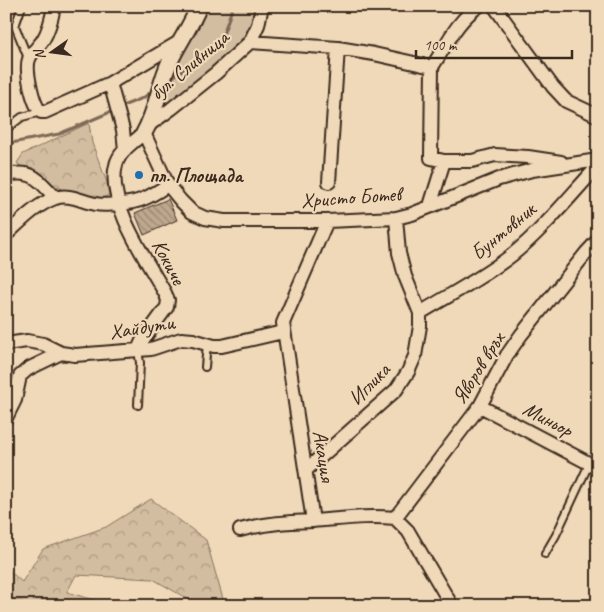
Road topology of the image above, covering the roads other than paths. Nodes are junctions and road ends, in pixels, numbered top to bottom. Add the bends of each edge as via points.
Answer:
1 (22, 6) edge
2 (54, 6) edge
3 (199, 6) edge
4 (262, 6) edge
5 (479, 6) edge
6 (494, 6) edge
7 (6, 23) edge
8 (15, 26) junction
9 (181, 41) junction
10 (250, 42) junction
11 (338, 48) junction
12 (29, 59) junction
13 (432, 67) junction
14 (110, 88) junction
15 (41, 112) junction
16 (598, 116) edge
17 (149, 123) junction
18 (6, 129) edge
19 (125, 150) junction
20 (598, 160) edge
21 (444, 161) junction
22 (573, 164) junction
23 (598, 166) edge
24 (6, 175) edge
25 (329, 182) dead end
26 (168, 184) junction
27 (56, 198) junction
28 (113, 205) junction
29 (430, 206) junction
30 (396, 218) junction
31 (327, 221) junction
32 (6, 235) edge
33 (598, 240) edge
34 (420, 313) junction
35 (284, 332) junction
36 (207, 343) junction
37 (6, 344) edge
38 (138, 350) junction
39 (61, 353) junction
40 (205, 367) dead end
41 (138, 404) dead end
42 (480, 406) junction
43 (6, 418) edge
44 (594, 466) edge
45 (306, 470) junction
46 (395, 518) junction
47 (313, 521) junction
48 (240, 530) dead end
49 (545, 554) dead end
50 (452, 606) edge

1 - 8 lane
2 - 12 street via 44,38
3 - 9 street, бул. Сливница
4 - 10 street, бул. Сливница
5 - 13 street via 460,23
6 - 16 street via 566,101
7 - 8 lane
8 - 12 lane
9 - 14 street, бул. Сливница
9 - 17 street via 169,62
10 - 11 street
10 - 17 street, бул. Сливница via 171,110
11 - 13 street
11 - 25 street
12 - 15 street via 30,85
13 - 21 street via 431,158
14 - 15 street, бул. Сливница
14 - 19 street
15 - 18 lane via 22,118
17 - 19 street, бул. Сливница
17 - 26 street, Христо Ботев
19 - 28 street via 116,165
20 - 22 street, Христо Ботев
21 - 22 street via 472,161 494,156
21 - 29 street
22 - 29 street, Христо Ботев via 499,179
23 - 34 street, Бунтовник via 512,254
24 - 27 street via 23,172 34,176
26 - 28 street via 144,199
26 - 31 street, Христо Ботев via 192,212 205,218 240,222
27 - 28 street via 72,196 97,205
27 - 32 street via 31,212
28 - 38 street, Кокиче via 168,300 167,307
29 - 30 street, Христо Ботев
30 - 31 street, Христо Ботев
30 - 34 street, Иглика via 399,253
31 - 35 street, Акация via 283,323
33 - 42 street, Яворов връх via 521,335
34 - 45 street, Иглика via 415,356 396,390
35 - 36 street, Хайдути via 222,346
35 - 45 street, Акация
36 - 38 street, Хайдути via 181,339
36 - 40 lane
37 - 39 street, Хайдути via 27,341
38 - 39 street, Хайдути
38 - 41 lane
39 - 43 street via 20,376 15,400
42 - 44 street, Миньор
42 - 46 street, Яворов връх
44 - 49 lane
45 - 47 street, Акация
46 - 47 street
46 - 50 street via 408,531
47 - 48 street via 259,524

